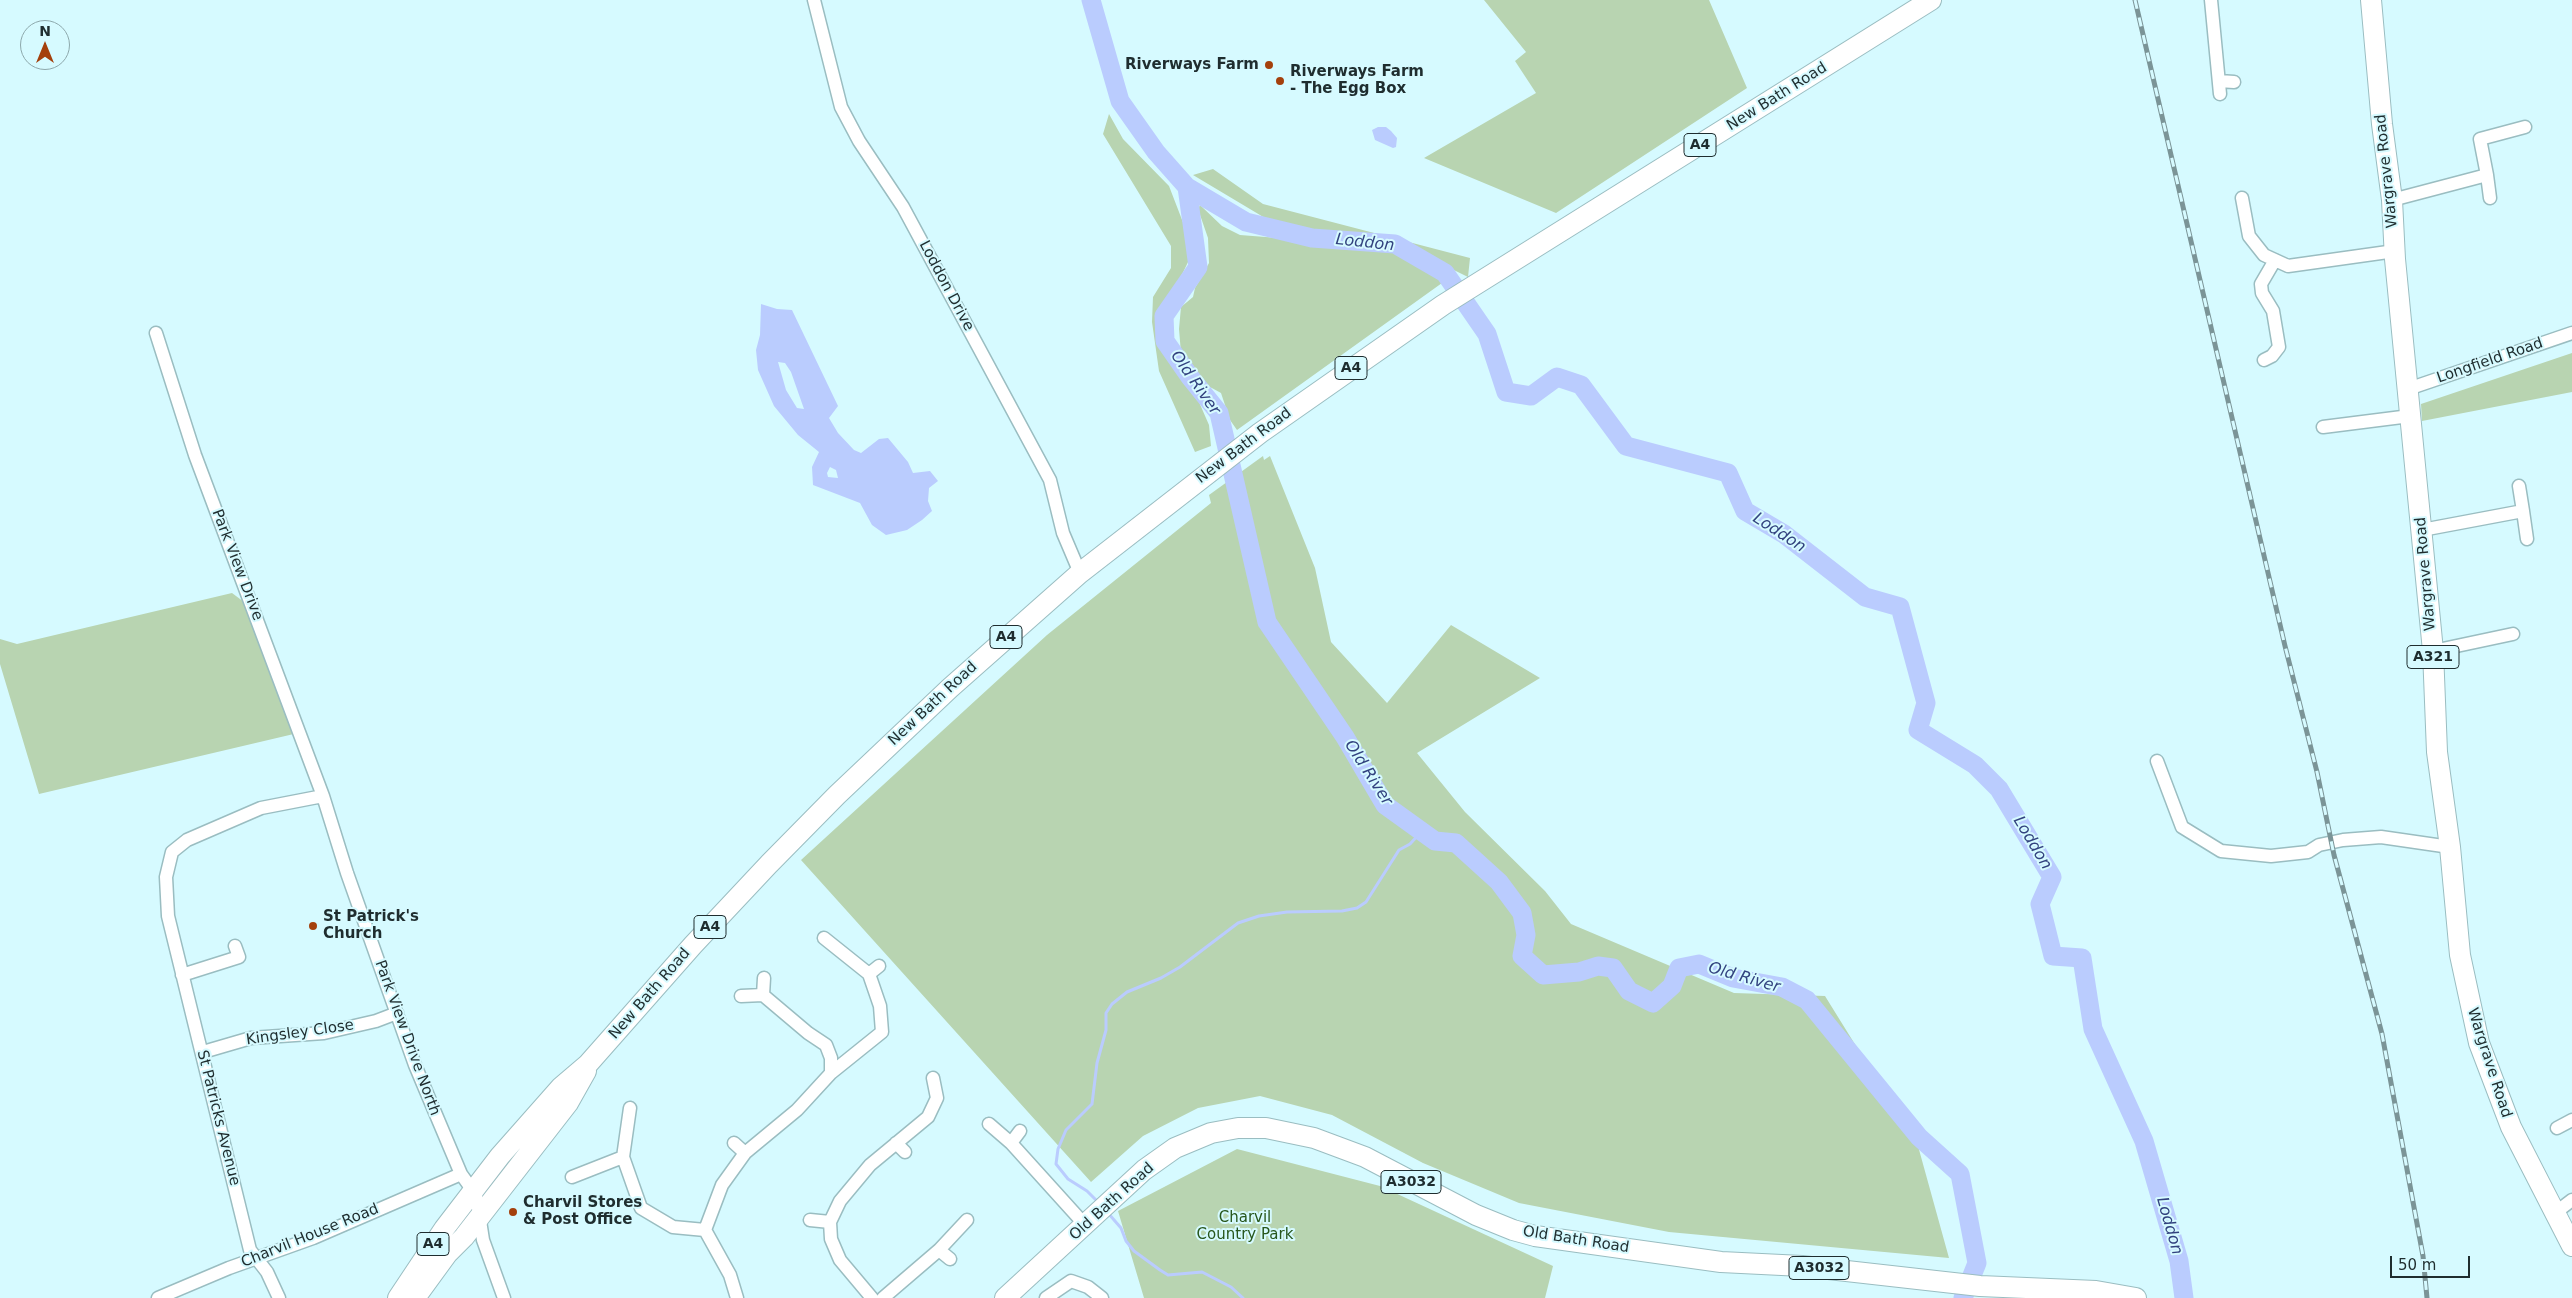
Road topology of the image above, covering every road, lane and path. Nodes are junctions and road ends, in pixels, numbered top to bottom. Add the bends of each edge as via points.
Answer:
1 (814, 0) edge
2 (1931, 0) edge
3 (2211, 0) edge
4 (2371, 0) edge
5 (2234, 82) dead end
6 (2525, 127) dead end
7 (2487, 175) junction
8 (2242, 198) dead end
9 (2490, 198) dead end
10 (2392, 200) junction
11 (2394, 251) junction
12 (2275, 260) junction
13 (2572, 333) edge
14 (156, 334) dead end
15 (2264, 360) dead end
16 (2408, 389) junction
17 (2410, 416) junction
18 (2323, 427) dead end
19 (2519, 486) dead end
20 (2522, 511) junction
21 (2422, 530) junction
22 (2527, 539) dead end
23 (1080, 574) junction
24 (2513, 634) dead end
25 (2433, 651) junction
26 (2156, 761) dead end
27 (323, 796) junction
28 (2450, 847) junction
29 (824, 938) dead end
30 (239, 957) dead end
31 (182, 975) junction
32 (764, 978) dead end
33 (763, 995) junction
34 (741, 996) dead end
35 (398, 1013) junction
36 (203, 1052) junction
37 (588, 1064) junction
38 (831, 1073) junction
39 (933, 1078) dead end
40 (630, 1108) dead end
41 (2572, 1120) edge
42 (988, 1124) dead end
43 (2556, 1128) dead end
44 (1020, 1131) dead end
45 (1011, 1142) junction
46 (734, 1143) dead end
47 (745, 1152) junction
48 (623, 1157) junction
49 (461, 1174) junction
50 (572, 1177) dead end
51 (472, 1192) junction
52 (2572, 1200) edge
53 (2555, 1213) junction
54 (480, 1215) junction
55 (810, 1220) dead end
56 (968, 1220) dead end
57 (1090, 1221) junction
58 (830, 1222) junction
59 (705, 1230) junction
60 (473, 1239) junction
61 (2572, 1246) edge
62 (939, 1250) junction
63 (447, 1254) junction
64 (257, 1259) junction
65 (950, 1259) dead end
66 (2043, 1293) edge
67 (158, 1298) edge
68 (279, 1298) edge
69 (398, 1298) edge
70 (415, 1298) edge
71 (504, 1298) edge
72 (737, 1298) edge
73 (872, 1298) edge
74 (883, 1298) edge
75 (1006, 1298) edge
76 (1046, 1298) edge
77 (1102, 1298) edge
78 (2136, 1298) edge

1 - 23 street, Loddon Drive via 841,107 858,141 903,207 1050,480 1063,533
2 - 23 main road, New Bath Road / A4 via 1443,305 1260,433
3 - 5 street via 2220,88
4 - 10 main road, Wargrave Road / A321
6 - 7 street via 2480,139
7 - 9 street
7 - 10 street
8 - 12 street via 2249,236 2264,255
10 - 11 main road, Wargrave Road / A321
11 - 12 street via 2288,266
11 - 16 main road, Wargrave Road / A321
12 - 15 street via 2261,284 2273,311 2279,347
13 - 16 street, Longfield Road
14 - 27 street, Park View Drive via 195,455
16 - 17 main road, Wargrave Road / A321
17 - 18 street
17 - 21 main road, Wargrave Road / A321
19 - 20 street
20 - 21 street
20 - 22 street
21 - 25 main road, Wargrave Road / A321
23 - 37 main road, New Bath Road / A4 via 982,658 837,795 693,945
24 - 25 street
25 - 28 main road, Wargrave Road / A321 via 2436,752
26 - 28 street via 2182,828 2221,851 2271,856 2308,852 2319,845 2343,840 2381,837
27 - 31 street, St Patricks Avenue via 261,808 187,840 172,852 166,877 168,916
27 - 35 street, Park View Drive North
28 - 53 main road, Wargrave Road / A321 via 2460,955 2480,1043 2511,1127
29 - 38 street via 874,970 882,1032
30 - 31 street
31 - 36 street, St Patricks Avenue
32 - 33 street
33 - 34 street
33 - 38 street via 826,1045 831,1058
35 - 36 street, Kingsley Close via 324,1033 251,1038
35 - 49 street, Park View Drive North via 415,1065
36 - 64 street, St Patricks Avenue via 250,1250
37 - 51 main road, New Bath Road / A4 via 555,1093
37 - 54 main road, New Bath Road / A4 via 568,1103
38 - 47 street via 796,1110
39 - 58 street via 937,1098 928,1117 901,1148 870,1165 840,1201
40 - 48 street
41 - 43 street
42 - 45 street
44 - 45 street
45 - 57 street
46 - 47 street
47 - 59 street via 722,1185
48 - 50 street
48 - 59 street via 641,1208 673,1227
49 - 51 street, Park View Drive North
49 - 64 street, Charvil House Road
51 - 54 street, Park View Drive North via 476,1195
51 - 63 street via 466,1221
51 - 69 main road, New Bath Road / A4
52 - 53 street
53 - 61 main road, Wargrave Road / A321
54 - 60 main road, New Bath Road / A4
55 - 58 street
56 - 62 street
57 - 66 main road, Old Bath Road / A3032 via 1144,1170 1175,1148 1211,1133 1238,1128 1266,1128 1314,1138 1365,1157 1476,1215 1535,1236 1721,1262 1802,1266
57 - 75 main road, Old Bath Road / A3032
58 - 73 street via 831,1239 840,1260
59 - 72 street via 730,1275
60 - 63 main road, New Bath Road / A4
60 - 71 street
62 - 65 street
62 - 74 street
63 - 70 main road, New Bath Road / A4
64 - 67 street, Charvil House Road
64 - 68 street, St Patricks Avenue
66 - 78 main road, Old Bath Road / A3032 via 2104,1292
76 - 77 street via 1071,1281 1088,1287

